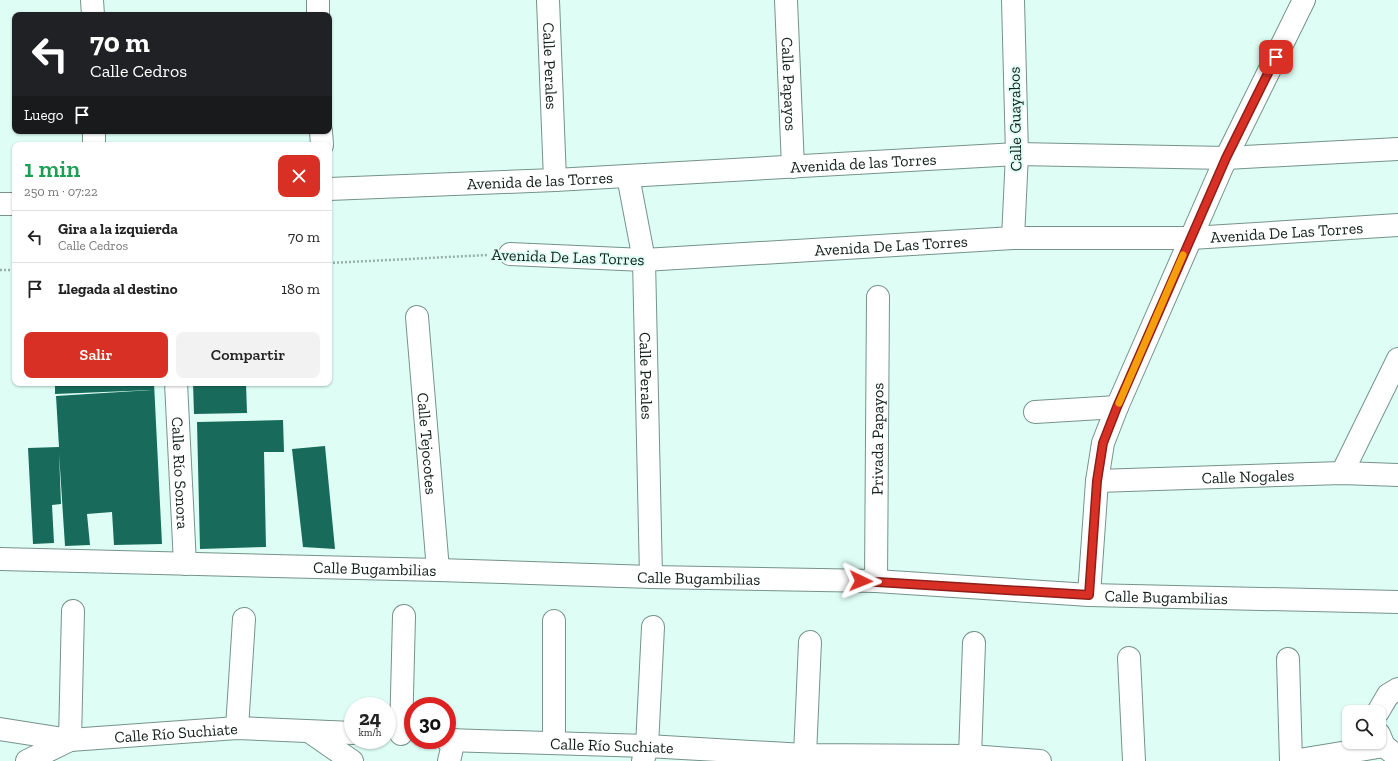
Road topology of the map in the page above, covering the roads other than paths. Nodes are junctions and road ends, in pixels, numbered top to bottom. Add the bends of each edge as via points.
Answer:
1 (92, 0) edge
2 (318, 0) edge
3 (548, 0) edge
4 (786, 0) edge
5 (1013, 0) edge
6 (1304, 0) edge
7 (93, 12) edge
8 (318, 12) edge
9 (1398, 149) edge
10 (1017, 154) junction
11 (1226, 158) junction
12 (793, 167) junction
13 (628, 176) junction
14 (555, 180) junction
15 (332, 189) edge
16 (0, 204) edge
17 (12, 204) edge
18 (1398, 225) edge
19 (1013, 238) junction
20 (1191, 238) junction
21 (510, 254) road end
22 (644, 260) junction
23 (878, 297) dead end
24 (417, 317) dead end
25 (1398, 359) edge
26 (176, 386) edge
27 (1117, 407) junction
28 (1035, 412) dead end
29 (1342, 473) junction
30 (1398, 475) edge
31 (1097, 481) junction
32 (0, 559) edge
33 (185, 564) junction
34 (438, 570) junction
35 (651, 577) junction
36 (876, 581) junction
37 (1089, 595) junction
38 (1398, 602) edge
39 (73, 611) dead end
40 (404, 616) dead end
41 (244, 619) dead end
42 (554, 621) dead end
43 (653, 627) dead end
44 (810, 642) dead end
45 (974, 643) dead end
46 (1129, 658) dead end
47 (1288, 659) dead end
48 (1398, 690) edge
49 (1382, 705) edge
50 (237, 728) junction
51 (0, 729) edge
52 (310, 732) junction
53 (344, 733) edge
54 (400, 735) edge
55 (70, 740) junction
56 (456, 740) edge
57 (554, 743) junction
58 (1387, 746) edge
59 (450, 749) edge
60 (645, 753) edge
61 (805, 755) junction
62 (725, 756) edge
63 (970, 756) junction
64 (1344, 756) edge
65 (27, 761) edge
66 (352, 761) edge
67 (449, 761) edge
68 (1040, 761) edge
69 (1134, 761) edge
70 (1292, 761) edge

1 - 7 street
2 - 8 street
3 - 14 street, Calle Perales
4 - 12 street, Calle Papayos
5 - 10 street, Calle Guayabos
6 - 11 street
9 - 11 street, Avenida de las Torres
10 - 11 street, Avenida de las Torres
10 - 12 street, Avenida de las Torres
10 - 19 street, Calle Guayabos
11 - 20 street
12 - 13 street, Avenida de las Torres
13 - 14 street, Avenida de las Torres
13 - 22 street, Calle Perales
14 - 15 street, Avenida de las Torres
16 - 17 street
18 - 20 street, Avenida De Las Torres
19 - 20 street, Avenida De Las Torres
19 - 22 street, Avenida De Las Torres
20 - 27 street
21 - 22 street, Avenida De Las Torres
22 - 35 street, Calle Perales
23 - 36 street, Privada Papayos
24 - 34 street, Calle Tejocotes
25 - 29 street
26 - 33 street, Calle Río Sonora
27 - 28 street
27 - 31 street via 1103,443
29 - 30 street, Calle Nogales
29 - 31 street, Calle Nogales
31 - 37 street
32 - 33 street, Calle Bugambilias
33 - 34 street, Calle Bugambilias
34 - 35 street, Calle Bugambilias
35 - 36 street, Calle Bugambilias
36 - 37 street, Calle Bugambilias
37 - 38 street, Calle Bugambilias
39 - 55 street
40 - 54 street
41 - 50 street
42 - 57 street
43 - 60 street
44 - 61 street
45 - 63 street
46 - 69 street
47 - 70 street
48 - 49 street via 1388,696
50 - 52 street, Calle Río Suchiate
50 - 55 street, Calle Río Suchiate
51 - 55 street, Calle Río Suchiate
52 - 53 street, Calle Río Suchiate
52 - 66 street
55 - 65 street
56 - 57 street, Calle Río Suchiate
57 - 60 street, Calle Río Suchiate
58 - 64 street
59 - 67 street
60 - 62 street, Calle Río Suchiate
61 - 62 street, Calle Río Suchiate
61 - 63 street, Calle Río Suchiate
63 - 68 street, Calle Río Suchiate
64 - 70 street

